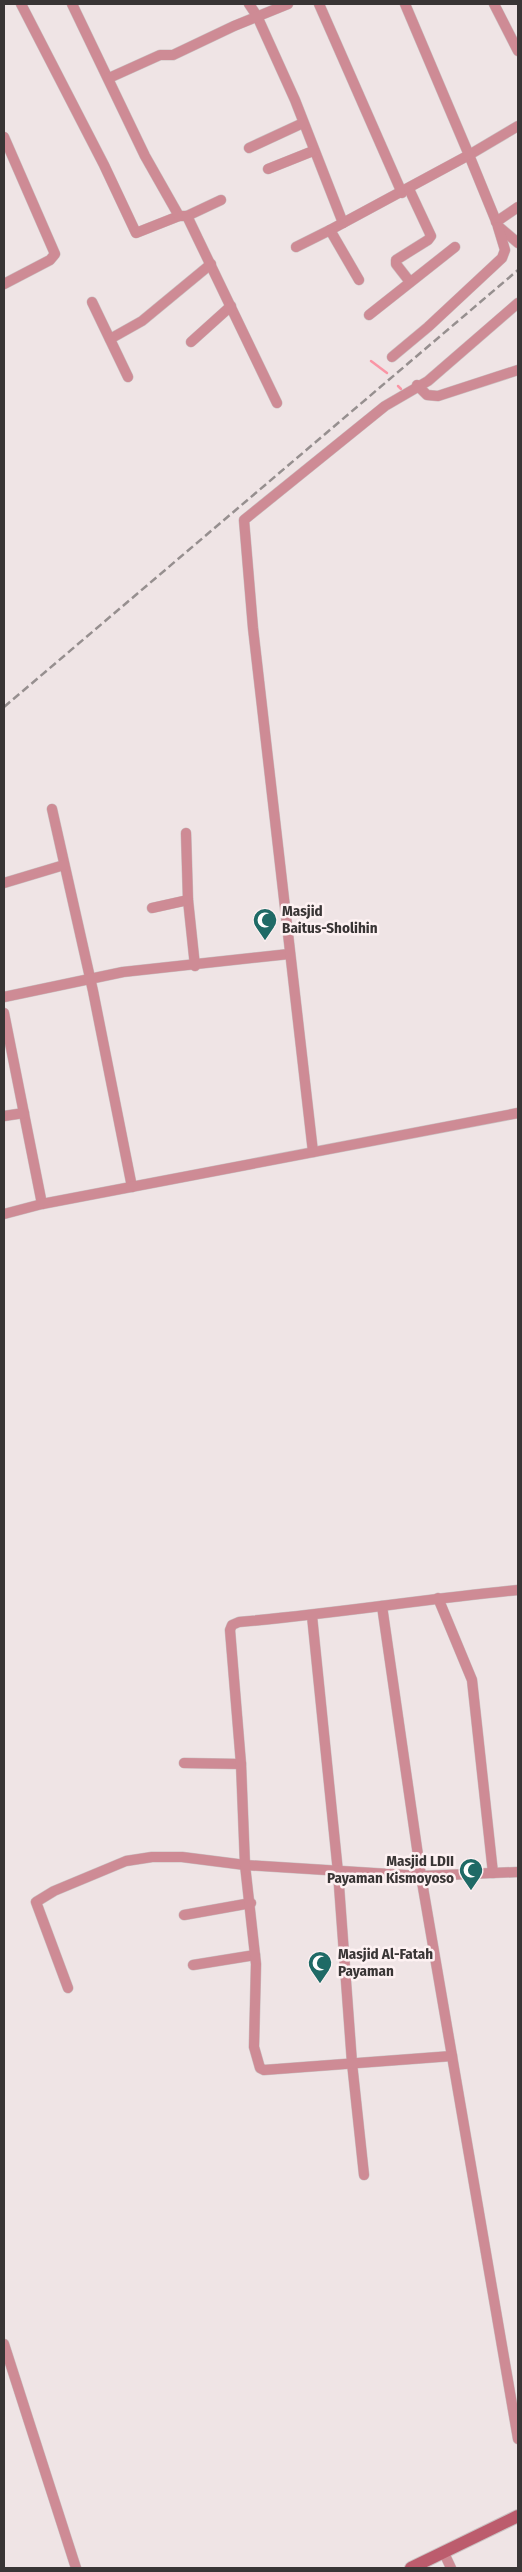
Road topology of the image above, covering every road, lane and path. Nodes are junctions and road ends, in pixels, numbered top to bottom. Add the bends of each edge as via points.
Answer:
1 (21, 4) edge
2 (72, 4) edge
3 (249, 4) edge
4 (288, 4) edge
5 (319, 4) edge
6 (405, 4) edge
7 (494, 4) edge
8 (257, 16) junction
9 (518, 51) edge
10 (109, 78) junction
11 (303, 123) junction
12 (518, 126) edge
13 (4, 137) edge
14 (249, 148) dead end
15 (313, 151) junction
16 (469, 155) junction
17 (268, 170) dead end
18 (405, 191) junction
19 (221, 200) dead end
20 (518, 206) edge
21 (183, 216) junction
22 (343, 223) junction
23 (497, 224) junction
24 (330, 230) junction
25 (518, 243) edge
26 (296, 247) dead end
27 (456, 247) dead end
28 (211, 264) junction
29 (359, 280) dead end
30 (410, 282) junction
31 (4, 284) edge
32 (92, 302) dead end
33 (518, 303) edge
34 (231, 306) junction
35 (369, 315) dead end
36 (110, 339) junction
37 (191, 342) dead end
38 (392, 357) dead end
39 (518, 370) edge
40 (128, 377) dead end
41 (417, 385) junction
42 (277, 403) dead end
43 (52, 809) dead end
44 (186, 833) dead end
45 (64, 865) junction
46 (4, 883) edge
47 (188, 900) junction
48 (152, 908) dead end
49 (289, 954) junction
50 (195, 966) junction
51 (91, 980) junction
52 (4, 997) edge
53 (4, 1013) edge
54 (24, 1113) junction
55 (518, 1113) edge
56 (4, 1116) edge
57 (313, 1152) junction
58 (132, 1188) junction
59 (42, 1204) junction
60 (4, 1214) edge
61 (518, 1590) edge
62 (438, 1598) junction
63 (382, 1606) junction
64 (312, 1616) junction
65 (184, 1763) dead end
66 (241, 1764) junction
67 (245, 1866) junction
68 (338, 1872) junction
69 (518, 1872) edge
70 (493, 1873) junction
71 (422, 1876) junction
72 (251, 1903) junction
73 (184, 1915) dead end
74 (255, 1955) junction
75 (193, 1965) dead end
76 (68, 1988) dead end
77 (452, 2056) junction
78 (352, 2063) junction
79 (364, 2175) dead end
80 (4, 2344) edge
81 (518, 2439) edge
82 (518, 2516) edge
83 (444, 2553) junction
84 (76, 2568) edge
85 (411, 2568) edge
86 (451, 2568) edge

1 - 21 street via 136,233
2 - 10 street
3 - 8 street
4 - 8 street
5 - 18 street
6 - 16 street
7 - 9 street
8 - 10 street via 173,56 160,54
8 - 11 street
10 - 21 street via 146,156
11 - 14 street
11 - 15 street
12 - 16 street
13 - 31 street via 55,254 50,260
15 - 17 street
15 - 22 street
16 - 18 street
16 - 23 street
18 - 22 street
18 - 30 street via 430,236 396,260
19 - 21 street
20 - 23 street
21 - 28 street
22 - 24 street
23 - 25 street
23 - 38 street via 505,250 502,258
24 - 26 street
24 - 29 street
27 - 30 street
28 - 34 street
28 - 36 street via 142,321
30 - 35 street
32 - 36 street
33 - 41 street via 428,381
34 - 37 street
34 - 42 street
36 - 40 street
39 - 41 street via 438,396 428,395
41 - 49 street via 385,406 244,520
43 - 45 street
44 - 47 street
45 - 46 street
45 - 51 street
47 - 48 street
47 - 50 street
49 - 50 street
49 - 57 street
50 - 51 street via 123,972
51 - 52 street
51 - 58 street
53 - 54 street
54 - 56 street
54 - 59 street
55 - 57 street
57 - 58 street
58 - 59 street
59 - 60 street
61 - 62 street
62 - 63 street
62 - 70 street via 472,1680
63 - 64 street
63 - 71 street
64 - 66 street via 232,1625
64 - 68 street
65 - 66 street
66 - 67 street
67 - 68 street
67 - 72 street
67 - 76 street via 182,1857 152,1857 126,1862 39,1899 36,1902
68 - 71 street
68 - 78 street
69 - 70 street
70 - 71 street
71 - 77 street
72 - 73 street
72 - 74 street
74 - 75 street
74 - 78 street via 254,2047 260,2068
77 - 78 street
77 - 81 street
78 - 79 street
80 - 84 street
82 - 83 street
83 - 85 street
83 - 86 street

